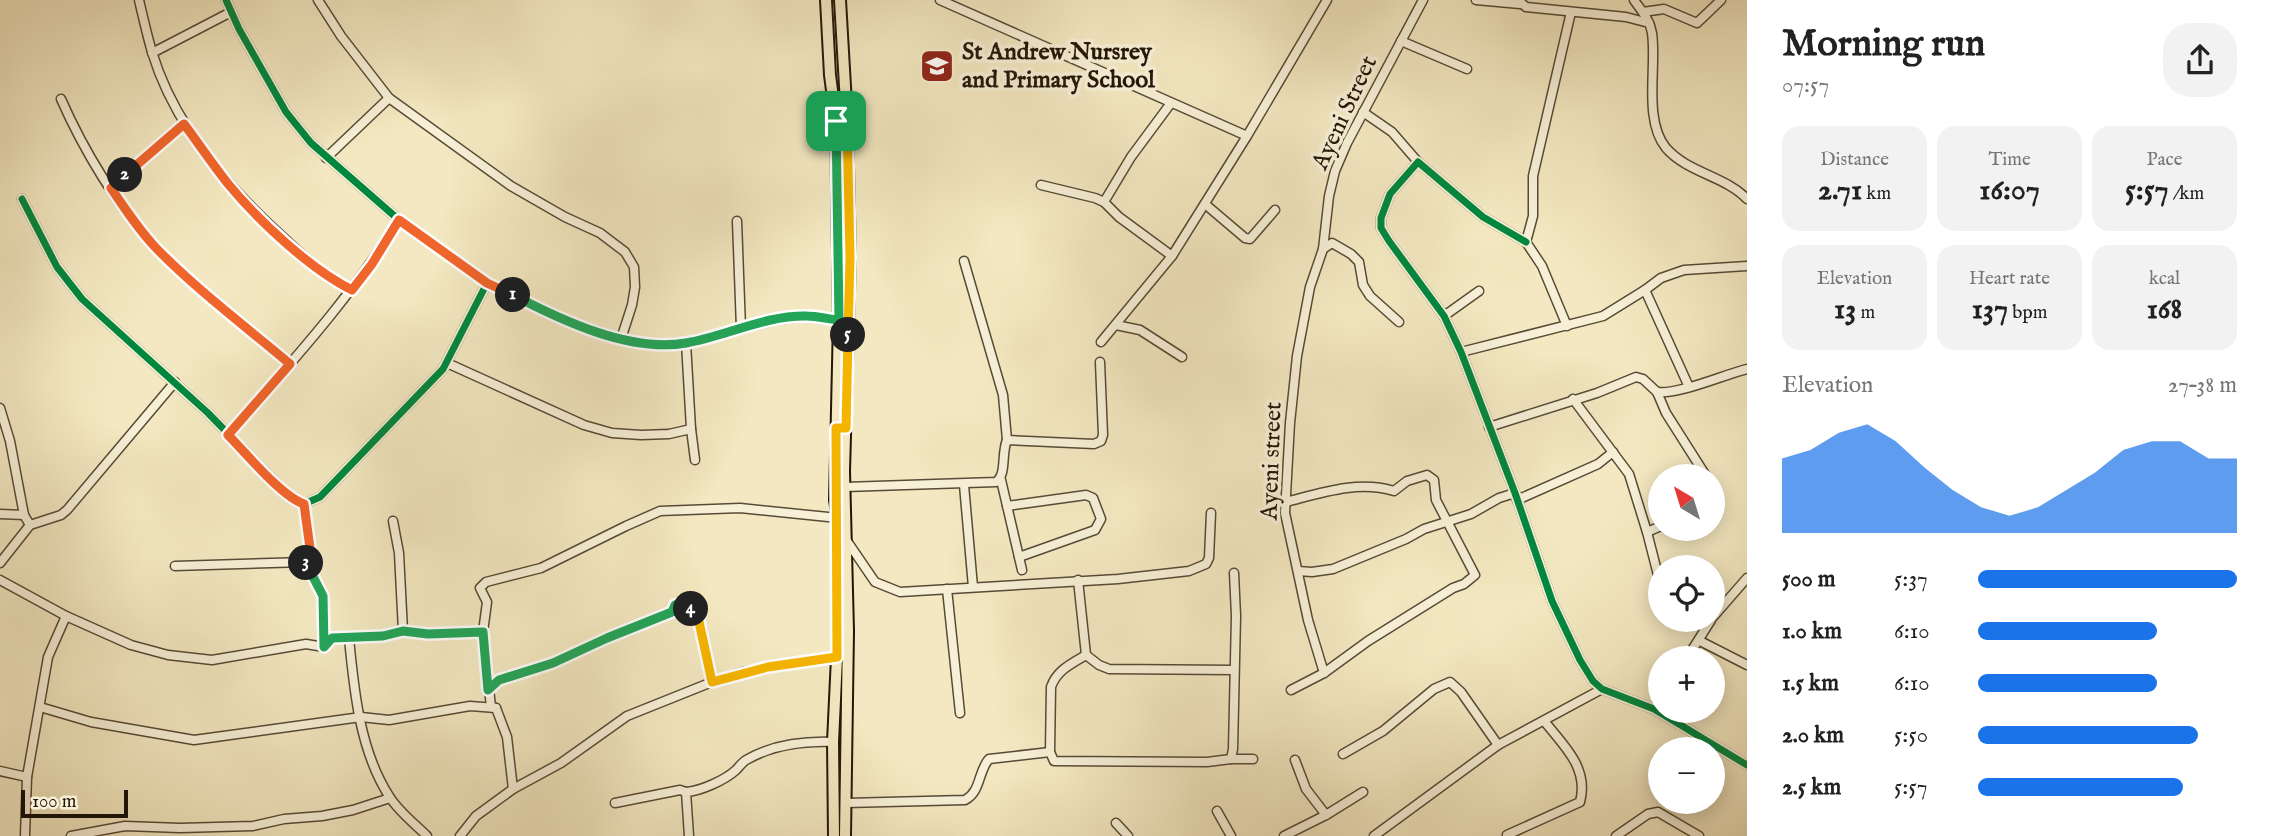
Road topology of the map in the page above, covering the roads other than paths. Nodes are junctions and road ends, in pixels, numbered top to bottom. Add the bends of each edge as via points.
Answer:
1 (139, 0) edge
2 (226, 0) edge
3 (318, 0) edge
4 (826, 0) edge
5 (840, 0) edge
6 (940, 0) edge
7 (1327, 0) edge
8 (1423, 0) edge
9 (1476, 0) edge
10 (1634, 0) edge
11 (1721, 0) edge
12 (1519, 2) edge
13 (231, 12) junction
14 (1572, 12) junction
15 (1643, 12) junction
16 (1649, 23) junction
17 (1401, 41) junction
18 (152, 54) junction
19 (1467, 69) dead end
20 (389, 98) junction
21 (61, 99) dead end
22 (1171, 103) junction
23 (1363, 112) junction
24 (841, 121) junction
25 (184, 124) junction
26 (1247, 136) junction
27 (326, 158) junction
28 (1418, 162) junction
29 (1041, 185) dead end
30 (111, 188) junction
31 (22, 199) dead end
32 (1747, 199) edge
33 (1104, 202) junction
34 (1205, 204) junction
35 (1275, 210) dead end
36 (399, 220) junction
37 (737, 221) dead end
38 (1526, 242) junction
39 (1323, 249) junction
40 (1172, 256) junction
41 (964, 261) dead end
42 (1747, 266) edge
43 (487, 283) junction
44 (352, 290) junction
45 (1646, 290) junction
46 (1479, 291) dead end
47 (1444, 316) junction
48 (839, 320) junction
49 (1399, 322) dead end
50 (1116, 324) junction
51 (1567, 326) junction
52 (741, 328) junction
53 (621, 339) junction
54 (1101, 342) dead end
55 (686, 343) junction
56 (1461, 352) junction
57 (1182, 357) dead end
58 (1100, 362) dead end
59 (447, 363) junction
60 (290, 364) junction
61 (1747, 369) edge
62 (175, 383) junction
63 (1689, 387) junction
64 (1657, 392) junction
65 (1573, 399) junction
66 (0, 408) edge
67 (1489, 427) junction
68 (841, 428) junction
69 (691, 429) junction
70 (228, 435) junction
71 (1007, 440) junction
72 (5, 441) edge
73 (1614, 452) junction
74 (695, 460) dead end
75 (1698, 464) edge
76 (1001, 480) junction
77 (964, 485) junction
78 (845, 487) junction
79 (1516, 497) junction
80 (1286, 502) junction
81 (304, 504) junction
82 (1007, 506) junction
83 (1211, 513) dead end
84 (0, 514) edge
85 (24, 515) junction
86 (838, 518) junction
87 (393, 521) dead end
88 (1446, 523) junction
89 (30, 525) junction
90 (1647, 531) joint
91 (847, 541) junction
92 (1653, 555) edge
93 (1019, 557) junction
94 (305, 562) junction
95 (0, 563) edge
96 (175, 566) dead end
97 (1022, 570) dead end
98 (1298, 571) junction
99 (1234, 573) dead end
100 (1747, 578) edge
101 (0, 580) edge
102 (1078, 580) junction
103 (973, 587) junction
104 (947, 589) junction
105 (1725, 598) edge
106 (66, 616) junction
107 (403, 631) junction
108 (483, 632) junction
109 (1705, 632) edge
110 (349, 638) junction
111 (1700, 641) junction
112 (1696, 646) edge
113 (324, 647) junction
114 (1086, 655) junction
115 (837, 657) junction
116 (1747, 665) edge
117 (1234, 670) junction
118 (1324, 673) junction
119 (712, 682) junction
120 (1602, 689) junction
121 (488, 690) junction
122 (1291, 690) dead end
123 (1648, 707) edge
124 (40, 708) junction
125 (496, 708) junction
126 (960, 713) dead end
127 (361, 717) junction
128 (1545, 722) junction
129 (1677, 723) edge
130 (833, 742) junction
131 (1498, 745) junction
132 (1050, 752) junction
133 (1343, 754) dead end
134 (1231, 759) junction
135 (1253, 759) dead end
136 (1294, 760) dead end
137 (1747, 765) edge
138 (0, 771) edge
139 (27, 777) junction
140 (513, 789) junction
141 (686, 792) junction
142 (1363, 792) dead end
143 (390, 798) junction
144 (615, 803) dead end
145 (846, 803) junction
146 (1217, 811) dead end
147 (1326, 815) junction
148 (1116, 823) dead end
149 (1677, 823) junction
150 (231, 826) junction
151 (1507, 835) edge
152 (1621, 835) edge
153 (25, 836) edge
154 (71, 836) edge
155 (238, 836) edge
156 (427, 836) edge
157 (460, 836) edge
158 (689, 836) edge
159 (834, 836) edge
160 (845, 836) edge
161 (1128, 836) edge
162 (1231, 836) edge
163 (1284, 836) edge
164 (1374, 836) edge
165 (1683, 836) edge
166 (1699, 836) edge

1 - 18 street
2 - 13 street
3 - 20 street
4 - 24 main road via 830,75
5 - 24 main road
6 - 22 street
7 - 26 street
8 - 17 street, Ayeni Street
9 - 12 street
10 - 15 street
11 - 15 street via 1697,23 1664,9
12 - 14 street via 1526,7
13 - 18 street
13 - 27 street via 286,112
14 - 16 street
14 - 38 street via 1533,176 1533,216
15 - 16 street
16 - 32 street via 1658,135 1681,161 1737,189
17 - 19 street
17 - 23 street, Ayeni Street
18 - 25 street
20 - 27 street
20 - 53 street via 511,186 600,233 625,252 634,267 635,287
21 - 30 street
22 - 26 street
22 - 33 street
23 - 28 street via 1392,132
23 - 39 street, Ayeni Street via 1335,171
24 - 48 main road
24 - 68 main road via 850,257
25 - 30 street
25 - 44 street via 230,186 269,225 318,270
26 - 34 street
27 - 36 street
28 - 38 street via 1483,217
28 - 47 street via 1390,194 1381,228
29 - 33 street
30 - 60 street via 134,222 178,269
31 - 62 street via 69,284
33 - 40 street
34 - 35 street via 1250,239
34 - 40 street
36 - 43 street
36 - 44 street
37 - 52 street
38 - 51 street via 1542,266
39 - 49 street via 1332,243 1351,254 1359,262 1370,296
39 - 80 street, Ayeni street via 1310,287 1297,356
40 - 50 street
41 - 71 street via 1003,395
42 - 45 street via 1684,270 1661,278
43 - 53 street via 558,318
43 - 59 street
44 - 60 street
45 - 51 street via 1603,316
45 - 63 street
46 - 47 street
47 - 56 street
48 - 52 street via 806,316
48 - 68 main road
50 - 54 street
50 - 57 street via 1140,331
51 - 56 street
52 - 55 street
53 - 55 street
55 - 69 street
56 - 67 street
58 - 71 street via 1101,441
59 - 69 street via 584,425 612,433 669,434
59 - 81 street via 320,497
60 - 70 street
61 - 63 street
62 - 70 street
62 - 89 street via 67,510
63 - 64 street
64 - 65 street via 1636,377
64 - 75 street
65 - 67 street
65 - 73 street
66 - 72 street
67 - 79 street
68 - 78 main road
68 - 86 main road via 835,500
69 - 74 street
70 - 81 street
71 - 76 street
72 - 85 street
73 - 79 street via 1598,464
73 - 90 street via 1629,474
76 - 77 street
76 - 82 street
77 - 78 street
77 - 103 street
78 - 91 main road
79 - 88 street via 1499,498
79 - 120 street via 1552,601 1580,660
80 - 88 street via 1354,487 1394,491 1427,475 1434,480
80 - 98 street, Ayeni street
81 - 94 street via 312,563
82 - 93 street
82 - 93 street via 1086,495 1093,498 1101,519 1095,530
83 - 102 street via 1206,564 1160,575
84 - 85 street
85 - 89 street
86 - 108 street via 740,508 660,511 541,568 486,583 480,588 487,602
86 - 115 main road
87 - 107 street
88 - 98 street via 1333,569
88 - 118 street via 1475,575
89 - 95 street
90 - 92 street
91 - 104 street via 875,582 900,592
91 - 145 main road
93 - 97 street
94 - 96 street
94 - 113 street via 323,596
98 - 118 street, Ayeni street
99 - 117 street
100 - 105 street
101 - 106 street
102 - 103 street
102 - 114 street
103 - 104 street
104 - 126 street
106 - 113 street via 131,645 190,658 212,660 306,644
106 - 124 street via 48,657
107 - 108 street
107 - 110 street
108 - 121 street
109 - 111 street
110 - 113 street via 332,638
110 - 127 street
111 - 112 street
111 - 116 street
114 - 117 street via 1109,669
114 - 132 street via 1062,669 1051,687
115 - 119 street via 768,667
115 - 130 main road
117 - 134 street
118 - 122 street
119 - 121 street via 698,617 686,603 553,663 499,680
119 - 140 street via 627,716 561,763
120 - 123 street
120 - 128 street
121 - 125 street via 491,707
124 - 127 street via 194,740
124 - 139 street
125 - 127 street via 470,706 389,720
125 - 140 street via 507,737
127 - 143 street via 368,753
128 - 131 street
128 - 151 street via 1577,763 1582,778 1580,802
129 - 137 street
130 - 141 street via 807,741 769,751 746,759 734,772 696,791
130 - 159 main road
131 - 133 street via 1450,682
131 - 164 street
132 - 134 street via 1054,761
132 - 145 street via 989,759 974,793 965,800
134 - 135 street
136 - 147 street via 1306,789
138 - 139 street
139 - 153 street
140 - 157 street via 476,816
141 - 144 street
141 - 158 street
142 - 147 street
143 - 150 street via 322,816
143 - 156 street
145 - 160 main road
146 - 162 street
147 - 163 street
148 - 161 street
149 - 152 street via 1658,812 1648,814
149 - 165 street
149 - 166 street
150 - 154 street via 125,826
150 - 155 street

